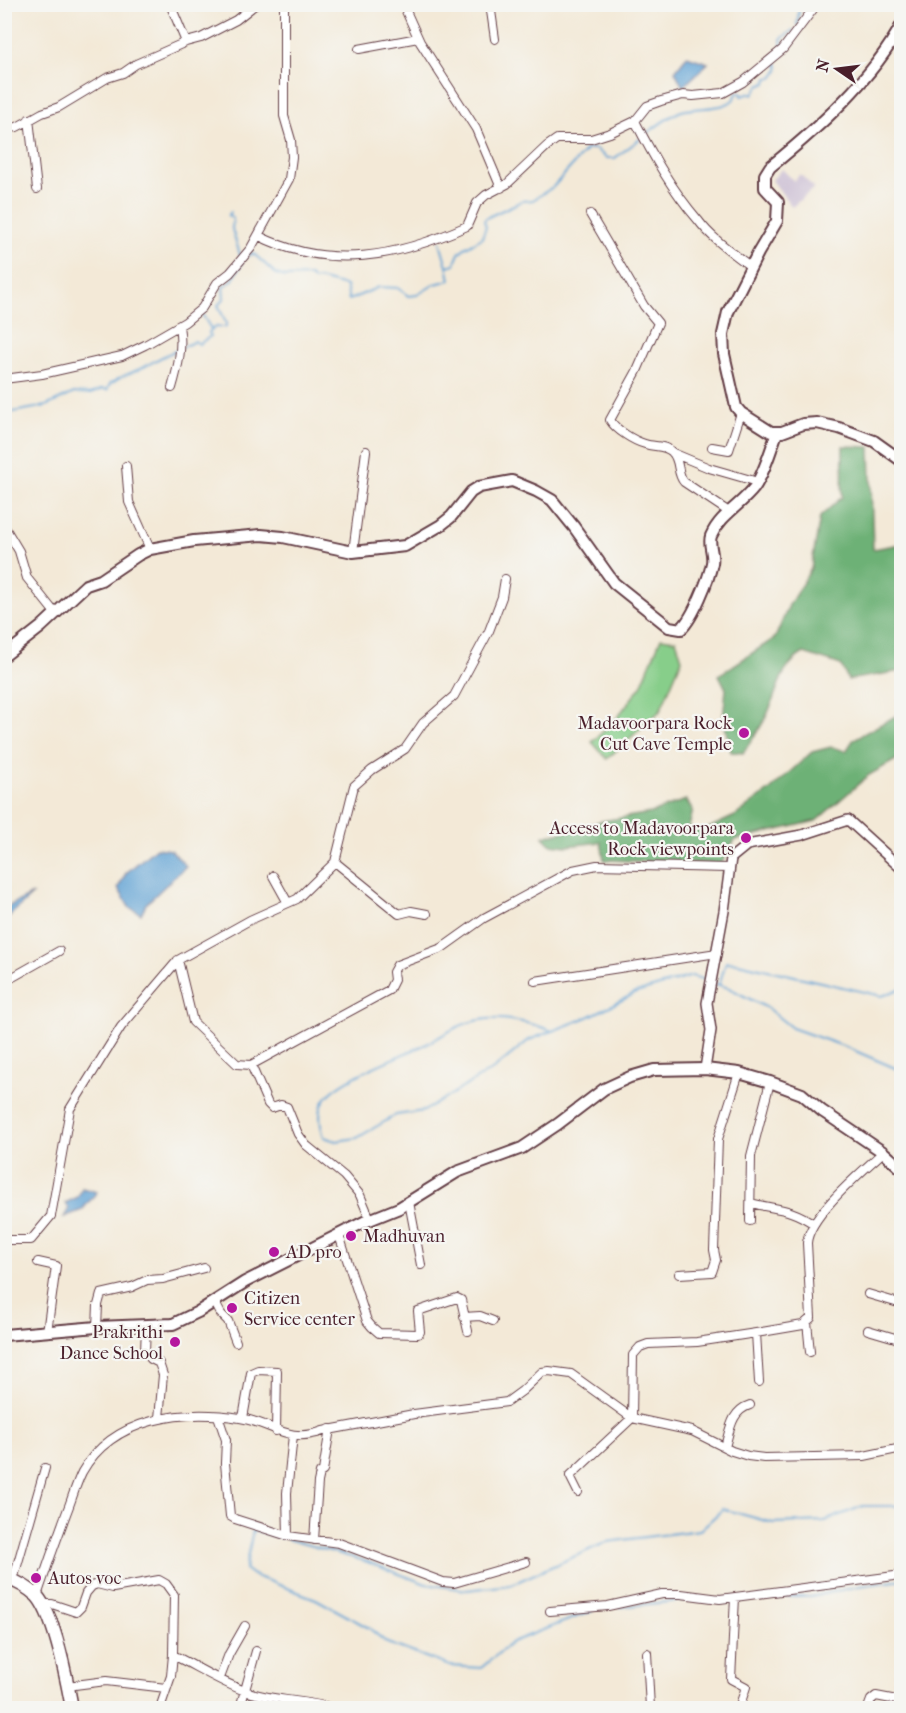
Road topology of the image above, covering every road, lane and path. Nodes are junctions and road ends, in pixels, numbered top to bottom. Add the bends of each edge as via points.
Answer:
1 (170, 4) edge
2 (256, 4) edge
3 (284, 4) edge
4 (405, 4) edge
5 (490, 4) edge
6 (817, 4) edge
7 (902, 24) edge
8 (418, 38) junction
9 (495, 39) dead end
10 (186, 42) junction
11 (359, 49) dead end
12 (29, 119) junction
13 (634, 121) junction
14 (4, 129) edge
15 (501, 188) junction
16 (38, 189) dead end
17 (590, 214) dead end
18 (259, 236) junction
19 (751, 267) junction
20 (179, 326) junction
21 (4, 379) edge
22 (172, 388) dead end
23 (741, 413) junction
24 (777, 433) junction
25 (712, 447) dead end
26 (366, 451) dead end
27 (673, 453) junction
28 (902, 461) edge
29 (126, 466) dead end
30 (758, 482) junction
31 (729, 512) junction
32 (5, 529) edge
33 (150, 549) junction
34 (353, 552) junction
35 (505, 579) dead end
36 (55, 613) junction
37 (4, 656) edge
38 (335, 862) junction
39 (728, 867) junction
40 (902, 869) edge
41 (273, 876) dead end
42 (288, 903) junction
43 (427, 914) dead end
44 (59, 951) dead end
45 (717, 953) junction
46 (178, 960) junction
47 (535, 981) dead end
48 (4, 982) edge
49 (251, 1065) junction
50 (705, 1069) junction
51 (739, 1073) junction
52 (770, 1082) junction
53 (883, 1152) junction
54 (902, 1169) edge
55 (409, 1202) junction
56 (750, 1203) junction
57 (370, 1219) junction
58 (750, 1221) dead end
59 (814, 1224) junction
60 (339, 1235) junction
61 (4, 1240) edge
62 (38, 1262) dead end
63 (421, 1265) dead end
64 (204, 1268) dead end
65 (680, 1274) dead end
66 (868, 1294) dead end
67 (214, 1301) junction
68 (902, 1304) edge
69 (464, 1317) junction
70 (493, 1321) dead end
71 (807, 1322) junction
72 (146, 1325) junction
73 (97, 1327) junction
74 (868, 1330) dead end
75 (468, 1331) dead end
76 (47, 1332) junction
77 (756, 1333) junction
78 (4, 1335) edge
79 (902, 1340) edge
80 (236, 1342) dead end
81 (810, 1352) dead end
82 (759, 1382) dead end
83 (750, 1405) dead end
84 (218, 1416) junction
85 (159, 1418) junction
86 (243, 1418) junction
87 (632, 1418) junction
88 (330, 1429) junction
89 (276, 1431) junction
90 (293, 1435) junction
91 (725, 1447) junction
92 (902, 1448) edge
93 (45, 1468) dead end
94 (578, 1492) dead end
95 (288, 1536) junction
96 (314, 1540) junction
97 (526, 1562) dead end
98 (902, 1575) edge
99 (9, 1579) edge
100 (735, 1597) junction
101 (39, 1600) junction
102 (550, 1611) dead end
103 (245, 1626) dead end
104 (256, 1651) dead end
105 (648, 1653) dead end
106 (173, 1655) junction
107 (220, 1678) junction
108 (67, 1686) junction
109 (166, 1688) junction
110 (245, 1691) junction
111 (902, 1701) edge
112 (295, 1705) edge
113 (72, 1708) edge
114 (160, 1708) edge
115 (240, 1708) edge
116 (333, 1708) edge
117 (650, 1708) edge
118 (738, 1708) edge
119 (868, 1708) edge

1 - 10 street
2 - 10 street via 237,20
3 - 18 street via 284,116 292,157 289,179
4 - 8 street
5 - 9 street
6 - 13 street via 777,55 743,82 723,93 683,95 647,106
7 - 19 main road via 859,83 770,167 765,188 778,202 778,212 773,229
8 - 11 street
8 - 15 street via 476,129
10 - 12 street
12 - 14 street
12 - 16 street
13 - 15 street via 591,139 557,139
13 - 19 street via 656,161 698,220
15 - 18 street via 477,203 467,226 402,250 368,256 317,255 290,250
17 - 27 street via 658,323 610,420 644,444
18 - 20 street via 217,283 202,308
19 - 23 main road via 728,312 723,334 733,401
20 - 21 street via 122,356
20 - 22 street via 181,354
23 - 24 main road
23 - 25 street via 729,450
24 - 28 main road via 817,423 874,441
24 - 30 main road
26 - 34 street
27 - 30 street
27 - 31 street via 684,482
29 - 33 street via 129,502
30 - 31 main road
31 - 34 main road via 711,537 712,563 692,614 681,629 669,627 614,583 552,500 512,481 479,487 441,525 405,546
32 - 36 street via 19,551 27,578
33 - 34 main road via 261,535
33 - 36 main road via 86,585
35 - 38 street via 489,631 454,696 423,723 405,749 354,786
36 - 37 main road
38 - 42 street
38 - 43 street via 399,914
39 - 40 street via 731,858 747,845 802,835 848,820
39 - 45 street
39 - 49 street via 597,865 573,870 484,918 442,948 403,961 393,972 389,990
41 - 42 street
42 - 46 street
44 - 48 street
45 - 47 street
45 - 50 street via 707,1003 711,1030
46 - 49 street via 193,1022 237,1065
46 - 61 street via 121,1027 70,1109 51,1216 31,1240
49 - 57 street via 268,1104 272,1108 287,1107 306,1145 344,1176 360,1195
50 - 51 main road
50 - 55 main road via 654,1070 630,1077 598,1093 522,1148 457,1172
51 - 52 main road
51 - 65 street via 718,1139 716,1260 712,1272
52 - 53 main road via 802,1094
52 - 56 street via 751,1156
53 - 54 main road
53 - 59 street
55 - 57 main road
55 - 63 street
56 - 58 street
56 - 59 street via 782,1208
57 - 60 main road
59 - 71 street via 807,1243 811,1318
60 - 67 main road
60 - 69 street via 368,1321 379,1333 418,1334 418,1311 456,1298 460,1299
62 - 76 street via 56,1266
64 - 73 street via 101,1294
66 - 68 street
67 - 72 main road via 173,1324
67 - 80 street
69 - 70 street via 480,1316
69 - 75 street
71 - 77 street
71 - 81 street
72 - 73 main road
72 - 85 street via 145,1352 159,1363 163,1375
73 - 76 main road
74 - 79 street
76 - 78 main road
77 - 82 street
77 - 87 street via 640,1347 633,1355
83 - 91 street via 733,1419
84 - 85 street
84 - 86 street
84 - 95 street via 226,1440 230,1516
85 - 101 street via 103,1444 82,1472
86 - 89 street
86 - 89 street via 251,1373 277,1371
87 - 88 street via 571,1374 549,1371 542,1372 507,1402
87 - 91 street via 692,1431
87 - 94 street via 570,1476
88 - 90 street via 309,1436
88 - 96 street via 318,1482
89 - 90 street
90 - 95 street via 287,1493
91 - 92 street via 764,1458 864,1456
93 - 99 street
95 - 96 street
96 - 97 street via 339,1543 443,1582 454,1583
98 - 100 street
99 - 101 main road
100 - 102 street via 662,1594 608,1606
100 - 118 street via 731,1679 746,1687
101 - 106 street via 76,1612 86,1593 97,1584 113,1588 159,1580 174,1595
101 - 108 main road via 55,1634
103 - 107 street
104 - 110 street
105 - 117 street
106 - 107 street
106 - 109 street
107 - 110 street
108 - 109 street via 106,1681
108 - 113 main road
109 - 114 street
110 - 112 street
110 - 115 street
111 - 119 street via 876,1696
112 - 116 street via 312,1702

